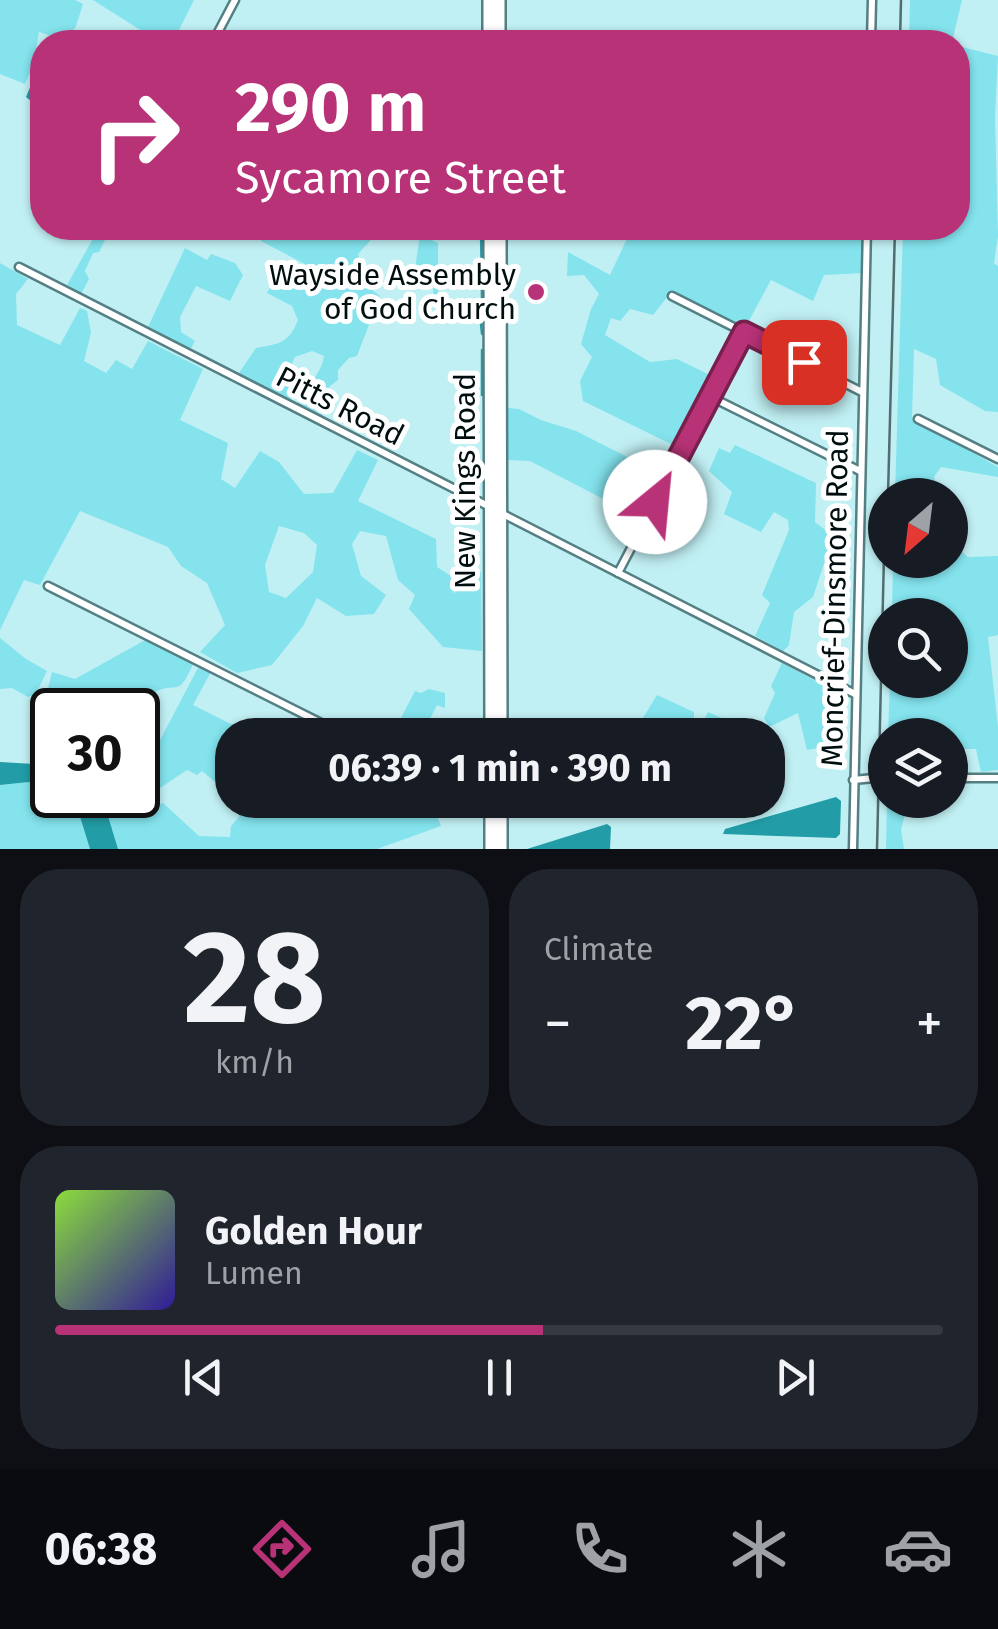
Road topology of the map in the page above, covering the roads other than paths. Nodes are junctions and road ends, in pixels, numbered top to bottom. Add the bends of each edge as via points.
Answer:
1 (235, 0) edge
2 (490, 0) edge
3 (500, 0) edge
4 (872, 0) edge
5 (219, 30) edge
6 (490, 30) edge
7 (500, 30) edge
8 (871, 30) edge
9 (491, 240) edge
10 (499, 240) edge
11 (866, 240) edge
12 (19, 267) dead end
13 (672, 296) dead end
14 (744, 332) junction
15 (495, 338) junction
16 (862, 392) junction
17 (711, 396) junction
18 (918, 419) dead end
19 (998, 459) edge
20 (860, 471) junction
21 (495, 510) junction
22 (618, 573) junction
23 (48, 586) dead end
24 (496, 657) junction
25 (855, 694) junction
26 (312, 718) edge
27 (492, 718) edge
28 (499, 718) edge
29 (968, 778) edge
30 (998, 778) edge
31 (868, 779) edge
32 (853, 780) junction
33 (495, 818) edge
34 (496, 844) edge
35 (853, 849) edge

1 - 5 street
2 - 6 highway
3 - 7 highway
4 - 8 street
9 - 15 highway, New Kings Road
10 - 15 highway, New Kings Road
11 - 16 street, Moncrief-Dinsmore Road
12 - 21 street, Pitts Road
13 - 14 street
14 - 16 street
14 - 17 street
15 - 21 highway, New Kings Road
16 - 20 street, Moncrief-Dinsmore Road
17 - 20 street
17 - 22 street
18 - 19 street
20 - 25 street, Moncrief-Dinsmore Road
21 - 22 street, Pitts Road
21 - 24 highway, New Kings Road
22 - 25 street, Pitts Road
23 - 26 street
24 - 27 highway, New Kings Road
24 - 28 highway, New Kings Road
25 - 32 street, Moncrief-Dinsmore Road
29 - 30 street
31 - 32 street
32 - 35 street, Moncrief-Dinsmore Road
33 - 34 highway

